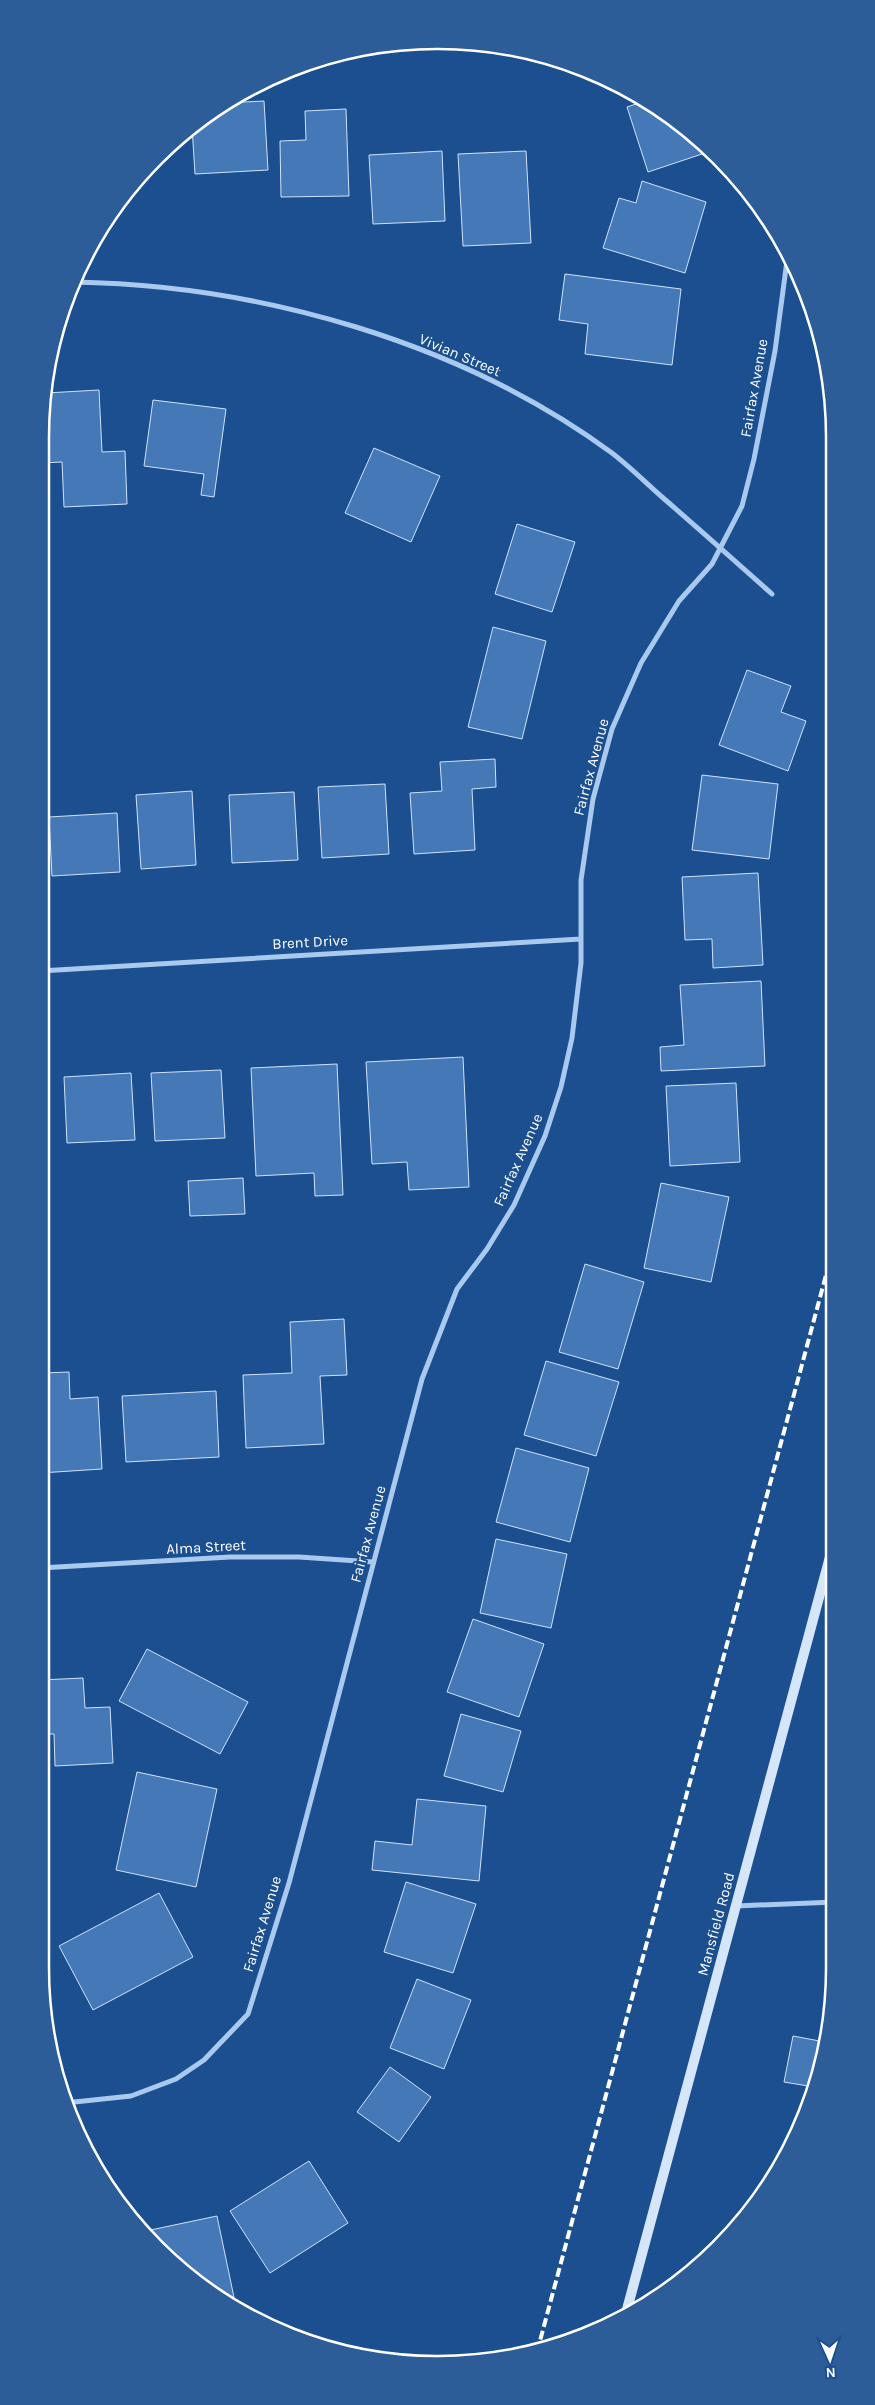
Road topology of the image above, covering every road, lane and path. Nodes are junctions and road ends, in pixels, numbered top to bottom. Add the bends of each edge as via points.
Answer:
1 (786, 266) edge
2 (81, 282) edge
3 (721, 549) junction
4 (772, 594) dead end
5 (581, 939) junction
6 (49, 970) edge
7 (373, 1562) junction
8 (49, 1567) edge
9 (826, 1572) edge
10 (826, 1902) edge
11 (736, 1906) junction
12 (73, 2102) edge
13 (628, 2306) edge

1 - 3 street, Fairfax Avenue via 775,351 754,459 742,506
2 - 3 street, Vivian Street via 114,282 237,297 307,313 464,367 540,407 612,454
3 - 4 street, Vivian Street
3 - 5 street, Fairfax Avenue via 712,564 679,600 641,663 612,729 593,798 581,880
5 - 6 street, Brent Drive
5 - 7 street, Fairfax Avenue via 572,1038 545,1136 514,1205 457,1289 422,1379
7 - 8 street, Alma Street via 230,1557
7 - 12 street, Fairfax Avenue via 288,1883 248,2014 204,2060 176,2079 131,2096
9 - 11 main road, Mansfield Road
10 - 11 street
11 - 13 main road, Mansfield Road

